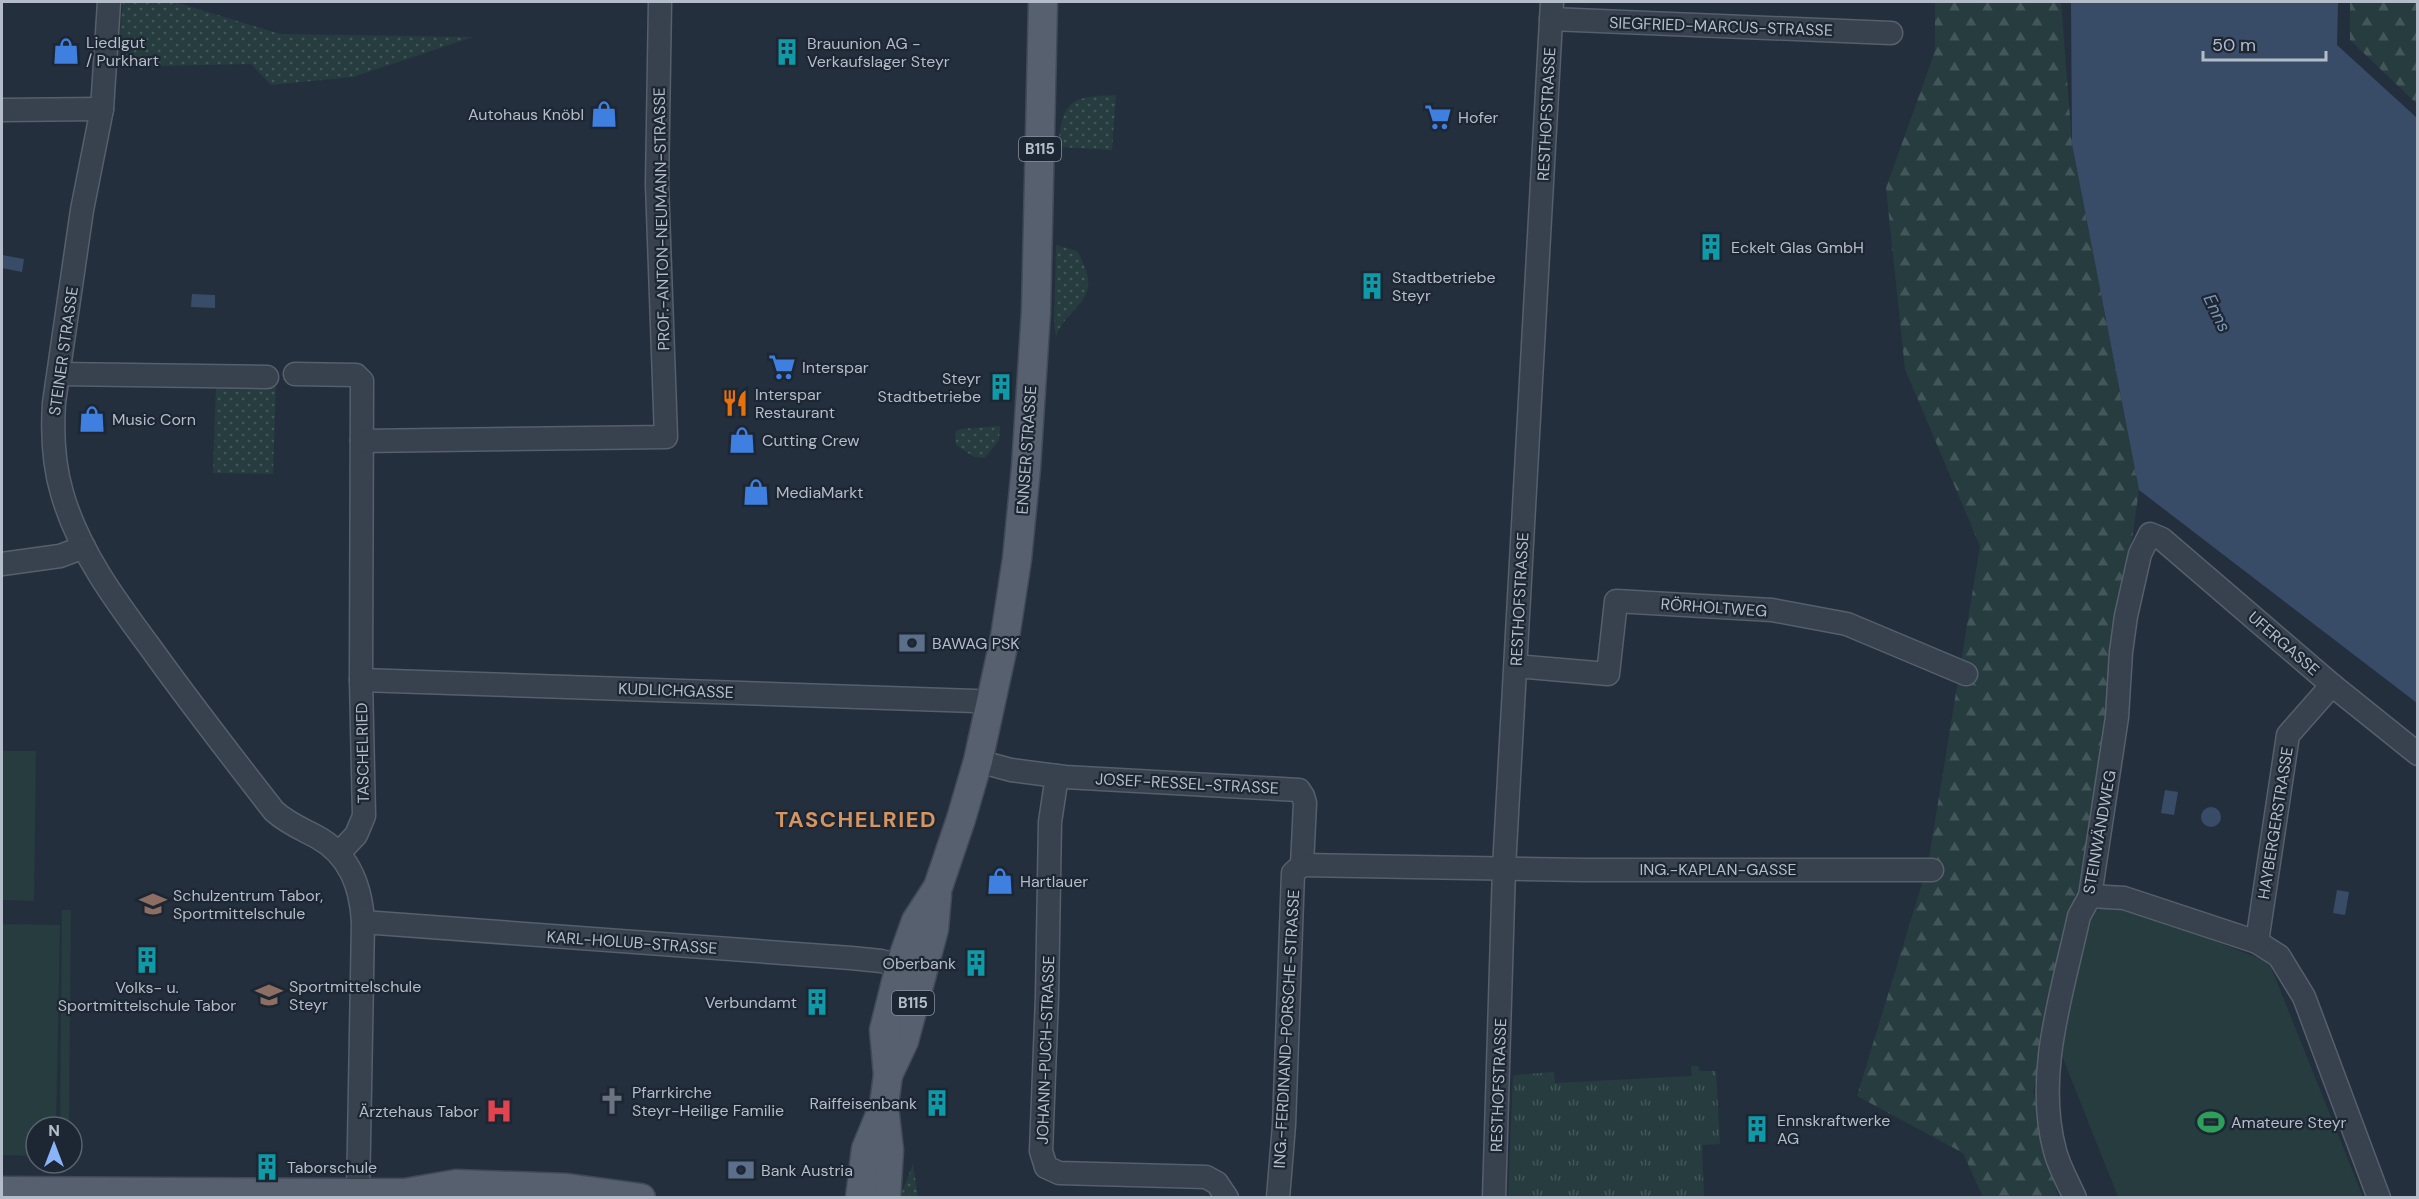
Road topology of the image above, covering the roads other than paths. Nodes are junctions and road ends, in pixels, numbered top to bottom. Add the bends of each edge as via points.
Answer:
1 (109, 2) edge
2 (660, 2) edge
3 (1043, 2) edge
4 (1552, 10) edge
5 (1891, 33) dead end
6 (102, 109) junction
7 (2, 110) edge
8 (59, 374) junction
9 (295, 374) dead end
10 (267, 376) dead end
11 (362, 441) junction
12 (2150, 534) joint
13 (84, 547) junction
14 (2, 564) edge
15 (1516, 666) junction
16 (1965, 674) dead end
17 (361, 680) junction
18 (2332, 684) junction
19 (991, 705) junction
20 (2418, 754) edge
21 (978, 761) junction
22 (1057, 776) junction
23 (339, 853) junction
24 (1302, 865) junction
25 (1504, 868) junction
26 (1932, 870) dead end
27 (938, 887) junction
28 (2090, 896) junction
29 (363, 922) junction
30 (2257, 942) junction
31 (900, 966) junction
32 (888, 1075) junction
33 (884, 1105) junction
34 (866, 1149) junction
35 (2, 1191) edge
36 (358, 1195) edge
37 (417, 1195) edge
38 (641, 1197) edge
39 (840, 1197) edge
40 (860, 1197) edge
41 (886, 1197) edge
42 (1227, 1197) edge
43 (1278, 1197) edge
44 (1494, 1197) edge
45 (2074, 1197) edge
46 (2379, 1197) edge

1 - 6 street, STEINER STRASSE
2 - 11 street, PROF.-ANTON-NEUMANN-STRASSE via 657,184 666,436
3 - 19 main road, ENNSER STRASSE / B115 via 1036,300 1026,468 1017,559
4 - 5 street, SIEGFRIED-MARCUS-STRASSE
4 - 15 street, RESTHOFSTRASSE
6 - 7 street
6 - 8 street, STEINER STRASSE via 82,210
8 - 10 street
8 - 13 street, STEINER STRASSE via 53,429 56,471 69,516
9 - 11 street, TASCHELRIED via 360,377
11 - 17 street, TASCHELRIED
12 - 18 street, UFERGASSE via 2162,539
12 - 28 street, STEINWÄNDWEG via 2140,554 2126,616 2118,717
13 - 14 street via 60,556
13 - 23 street, STEINER STRASSE via 133,624 274,811
15 - 16 street, RÖRHOLTWEG via 1608,674 1616,601 1772,610 1847,624
15 - 25 street, RESTHOFSTRASSE
17 - 19 street, KUDLICHGASSE
17 - 23 street, TASCHELRIED via 364,816 356,835
18 - 20 street, UFERGASSE
18 - 30 street, HAYBERGERSTRASSE via 2288,735
19 - 21 main road, ENNSER STRASSE / B115
21 - 22 street, JOSEF-RESSEL-STRASSE
21 - 27 main road, ENNSER STRASSE / B115
22 - 24 street, JOSEF-RESSEL-STRASSE via 1299,790 1305,803
22 - 42 street, JOHANN-PUCH-STRASSE via 1050,822 1043,1160 1046,1167 1059,1173 1206,1177 1217,1183
23 - 29 street via 357,883
24 - 25 street
24 - 43 street, ING.-FERDINAND-PORSCHE-STRASSE via 1293,873
25 - 26 street, ING.-KAPLAN-GASSE
25 - 44 street, RESTHOFSTRASSE
27 - 31 main road, ENNSER STRASSE / B115 via 916,921
27 - 32 main road, ENNSER STRASSE / B115 via 934,929 904,1041
28 - 30 street via 2124,898
28 - 45 street, STEINWÄNDWEG via 2079,916 2050,1053 2051,1135
29 - 31 street, KARL-HOLUB-STRASSE via 867,959
29 - 36 street
30 - 46 street via 2279,956 2304,997
31 - 32 main road, ENNSER STRASSE / B115 via 884,1030
32 - 33 main road, ENNSER STRASSE / B115
33 - 34 main road, ENNSER STRASSE / B115
33 - 41 main road, ENNSER STRASSE / B115 via 889,1150
34 - 39 main road
34 - 40 main road, ENNSER STRASSE / B115
35 - 36 main road
36 - 37 main road
37 - 38 main road via 456,1184 577,1188

